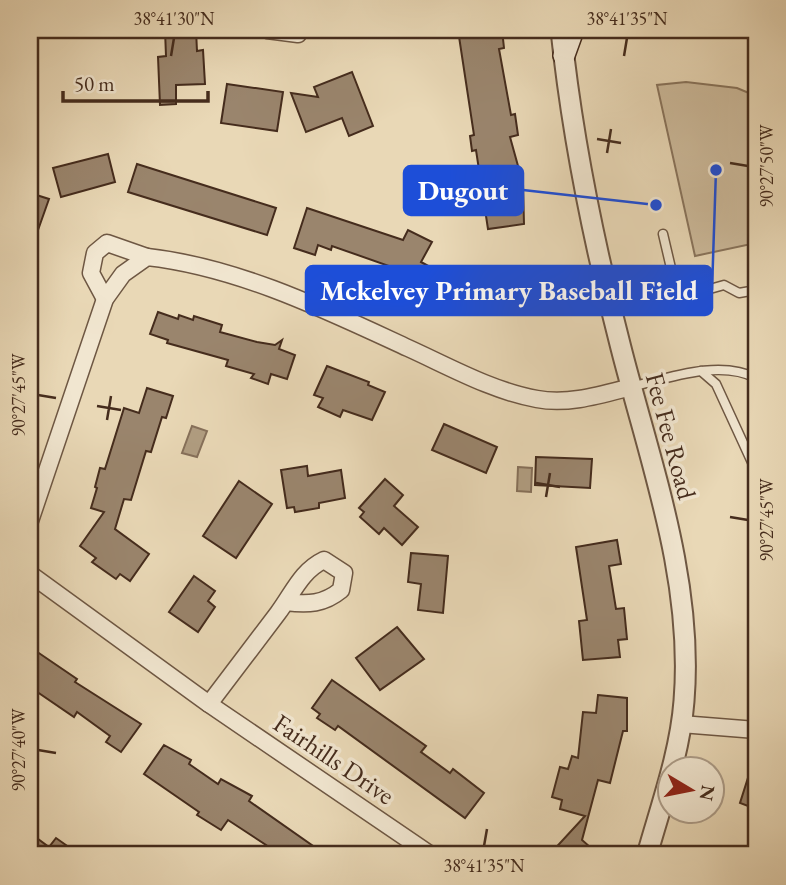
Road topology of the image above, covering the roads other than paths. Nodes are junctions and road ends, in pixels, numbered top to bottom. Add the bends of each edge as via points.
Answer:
1 (267, 30) edge
2 (301, 30) edge
3 (561, 30) edge
4 (573, 30) edge
5 (564, 55) junction
6 (663, 234) dead end
7 (147, 257) junction
8 (756, 290) edge
9 (105, 299) junction
10 (701, 371) junction
11 (756, 377) edge
12 (631, 387) junction
13 (756, 471) edge
14 (30, 520) edge
15 (30, 574) edge
16 (286, 602) dead end
17 (209, 704) junction
18 (681, 724) junction
19 (756, 730) edge
20 (431, 855) edge
21 (647, 855) edge

1 - 2 street via 290,35
3 - 5 street, Fee Fee Road
4 - 5 main road
5 - 12 street, Fee Fee Road via 607,296
6 - 8 lane via 678,298 724,285 739,293
7 - 9 street via 123,274
7 - 9 street via 107,243 95,253 91,273
7 - 12 street via 181,260 340,315 470,377 537,399 585,399
9 - 14 street
10 - 11 lane via 746,372
10 - 12 lane
10 - 13 lane via 716,384
12 - 18 street, Fee Fee Road via 672,544 685,661
15 - 17 street, Fairhills Drive
16 - 17 street
17 - 20 street, Fairhills Drive
18 - 19 street
18 - 21 street, Fee Fee Road

